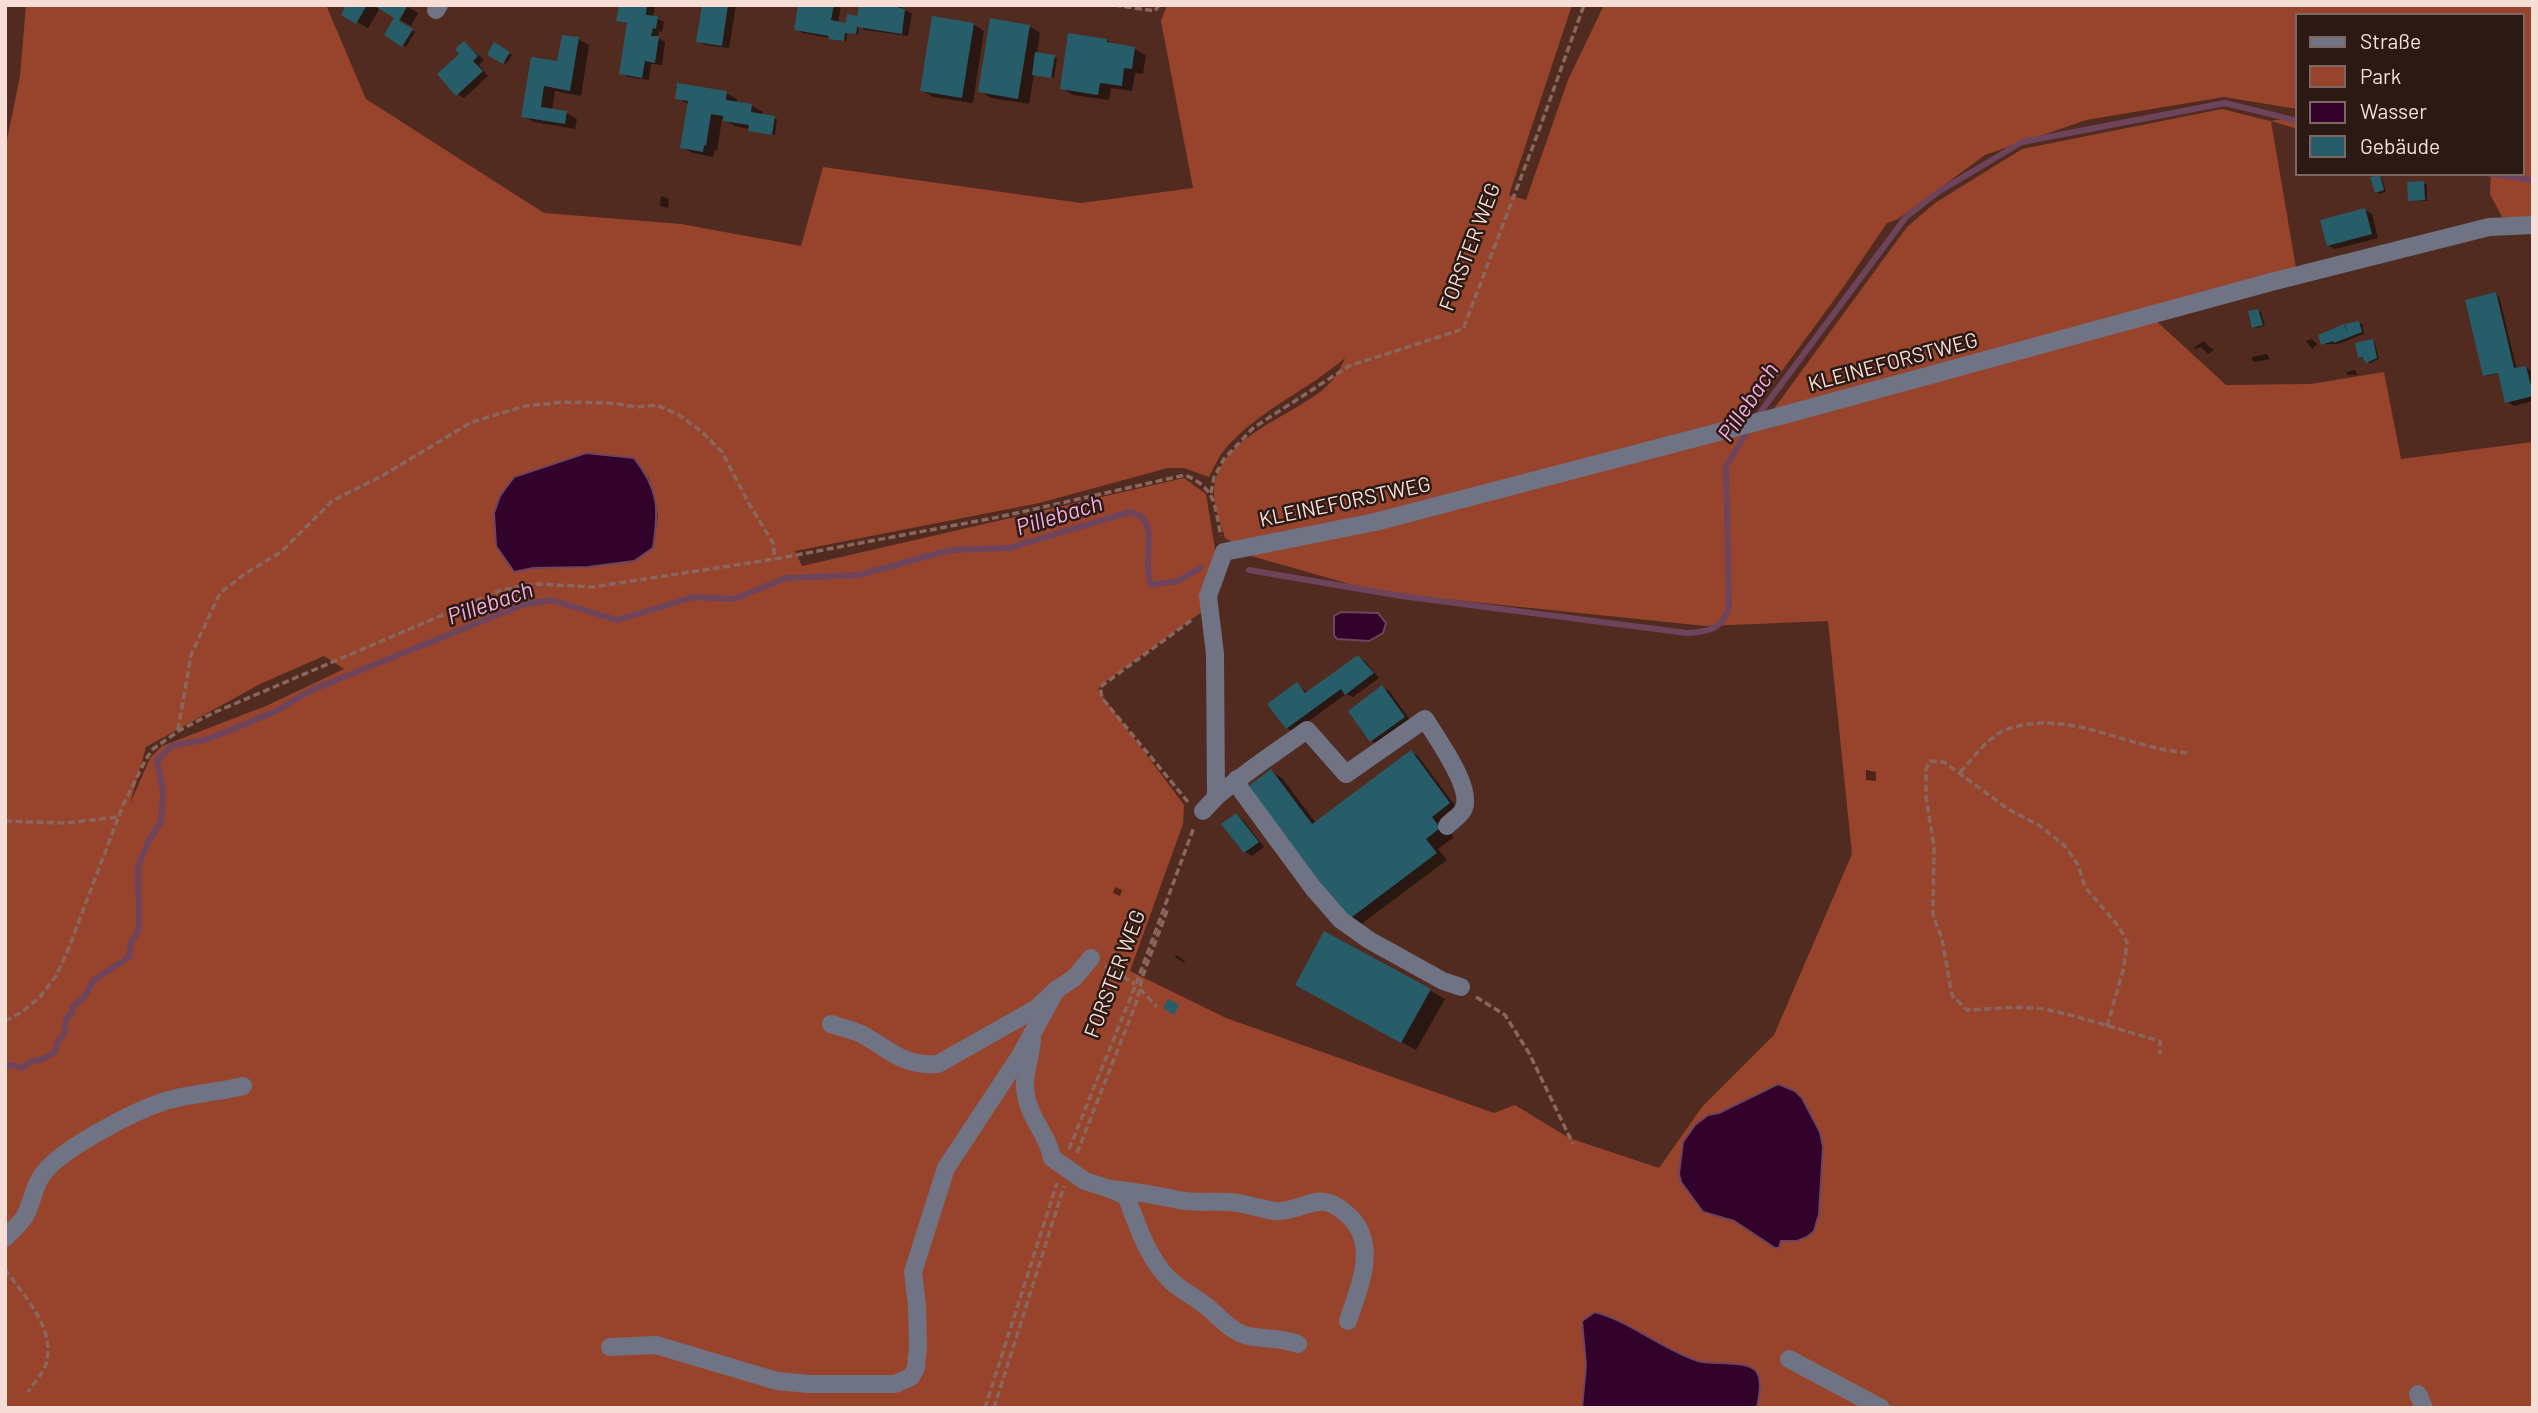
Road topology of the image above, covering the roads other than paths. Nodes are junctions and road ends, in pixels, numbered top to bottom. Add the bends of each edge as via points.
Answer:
1 (2533, 225) edge
2 (1237, 779) junction
3 (1447, 826) dead end
4 (1091, 958) road end
5 (1461, 987) road end
6 (1056, 990) junction
7 (831, 1024) dead end
8 (1032, 1033) junction
9 (243, 1086) dead end
10 (1110, 1189) junction
11 (5, 1238) edge
12 (1348, 1321) dead end
13 (1298, 1343) dead end
14 (610, 1347) dead end
15 (1789, 1359) dead end
16 (1881, 1408) edge

1 - 2 lane, KLEINEFORSTWEG via 2489,227 1375,522 1224,552 1208,596 1215,654 1206,808
2 - 3 lane via 1307,730 1346,774 1425,719 1466,796 1464,810
2 - 5 lane via 1296,866 1340,920
4 - 6 lane
6 - 7 lane via 1037,1008 938,1064 920,1066 861,1034
6 - 8 lane
8 - 10 lane via 1024,1086 1052,1158 1086,1181
8 - 14 lane via 942,1180 913,1272 918,1346 911,1377 895,1384 777,1381 656,1345
9 - 11 lane via 153,1105 76,1146 44,1172 26,1215
10 - 12 lane via 1209,1203 1236,1202 1278,1212 1324,1201 1339,1207 1355,1222 1366,1256
10 - 13 lane via 1126,1196 1157,1266 1187,1295 1245,1335
15 - 16 lane

